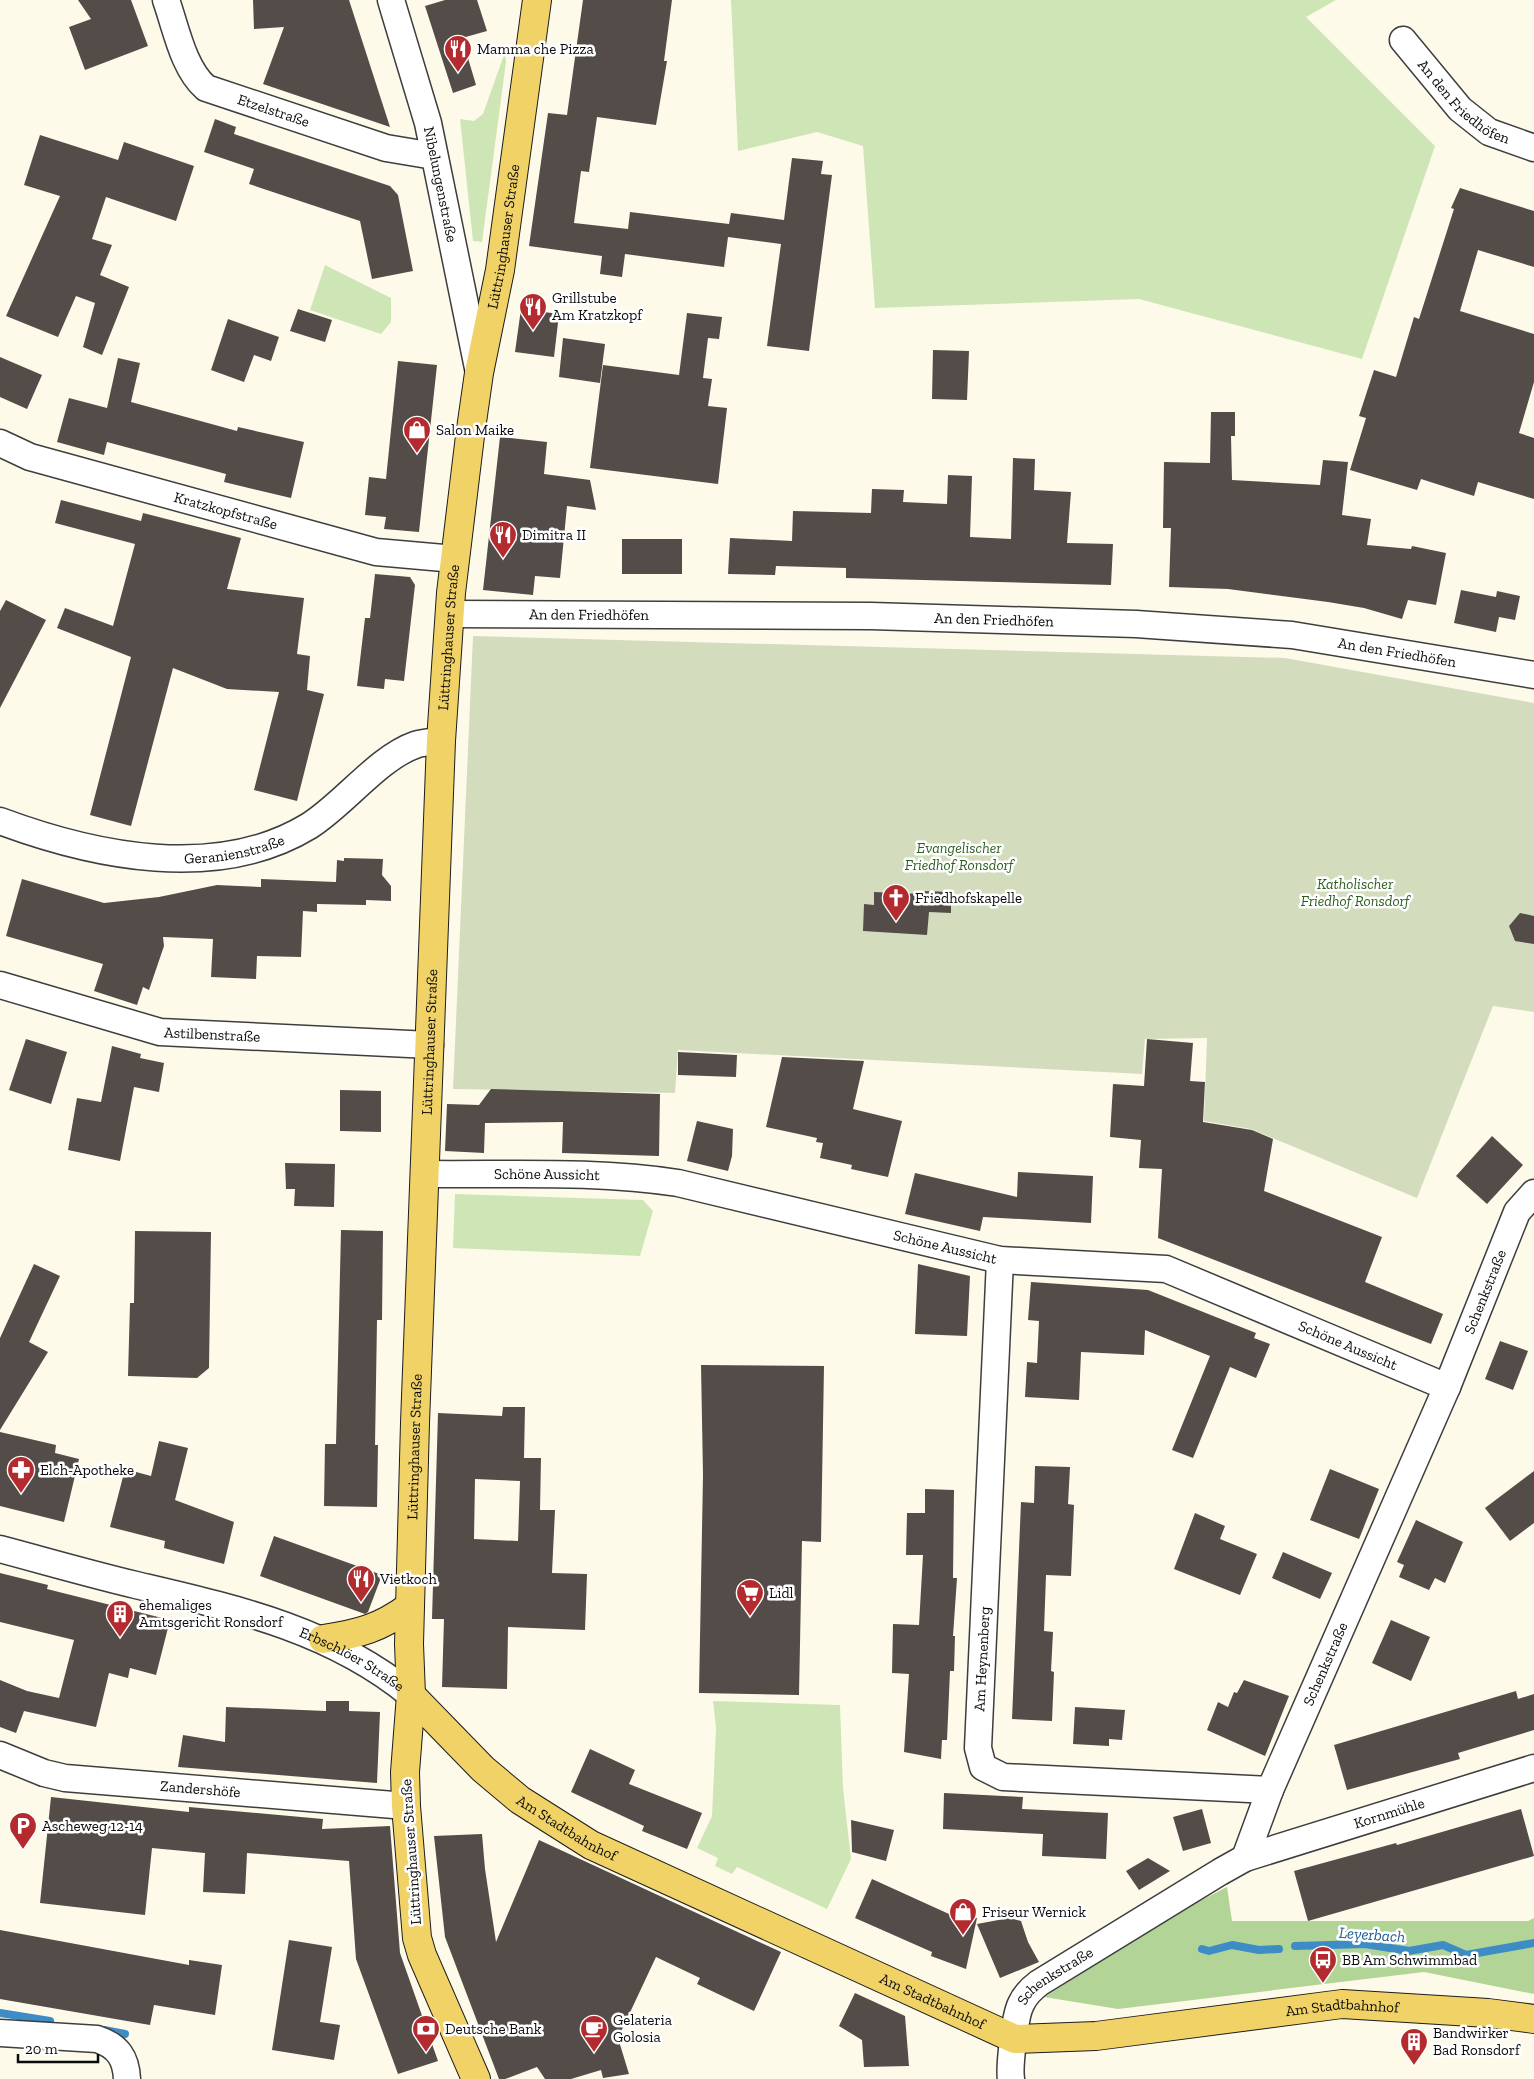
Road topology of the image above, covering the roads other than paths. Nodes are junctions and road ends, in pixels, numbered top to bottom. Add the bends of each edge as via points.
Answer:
1 (166, 0) edge
2 (391, 0) edge
3 (536, 0) edge
4 (1403, 40) dead end
5 (1534, 148) edge
6 (434, 156) junction
7 (479, 373) junction
8 (0, 443) edge
9 (455, 559) junction
10 (450, 614) junction
11 (1534, 675) edge
12 (441, 741) junction
13 (0, 821) edge
14 (0, 985) edge
15 (430, 1045) junction
16 (424, 1174) junction
17 (1534, 1193) edge
18 (1000, 1260) junction
19 (1447, 1387) junction
20 (0, 1549) edge
21 (409, 1607) junction
22 (323, 1639) junction
23 (411, 1695) junction
24 (0, 1755) edge
25 (1534, 1768) edge
26 (1270, 1790) junction
27 (406, 1806) junction
28 (1245, 1858) junction
29 (1534, 2019) edge
30 (0, 2033) edge
31 (1014, 2039) junction
32 (127, 2079) edge
33 (476, 2079) edge
34 (1011, 2079) edge

1 - 6 street, Etzelstraße via 191,69 206,88 386,148
2 - 6 street, Nibelungenstraße via 420,90
3 - 7 main road, Lüttringhauser Straße via 500,270
4 - 5 street, An den Friedhöfen via 1460,109 1489,132
6 - 7 street, Nibelungenstraße
7 - 9 main road, Lüttringhauser Straße
8 - 9 street, Kratzkopfstraße via 30,457 376,552
9 - 10 main road, Lüttringhauser Straße
10 - 11 street, An den Friedhöfen via 871,616 1136,624 1292,635
10 - 12 main road, Lüttringhauser Straße
12 - 13 street, Geranienstraße via 415,745 396,754 310,826 267,845 215,857 161,858 82,848
12 - 15 main road, Lüttringhauser Straße
14 - 15 street, Astilbenstraße via 160,1032
15 - 16 main road, Lüttringhauser Straße
16 - 18 street, Schöne Aussicht via 650,1178
16 - 21 main road, Lüttringhauser Straße
17 - 19 street, Schenkstraße via 1517,1212
18 - 19 street, Schöne Aussicht via 1166,1269
18 - 26 street, Am Heynenberg via 978,1748 983,1767 1003,1777
19 - 26 street, Schenkstraße
20 - 22 street, Erbschlöer Straße via 234,1610
21 - 22 main road via 374,1628
21 - 23 main road, Lüttringhauser Straße
22 - 23 street, Erbschlöer Straße via 368,1663
23 - 27 main road, Lüttringhauser Straße via 405,1772
23 - 31 main road, Am Stadtbahnhof via 483,1769 520,1800 591,1845
24 - 27 street, Zandershöfe via 65,1778
25 - 28 street, Kornmühle
26 - 28 street, Schenkstraße
27 - 33 main road, Lüttringhauser Straße via 422,1954
28 - 31 street, Schenkstraße via 1039,1983 1019,2006
29 - 31 main road, Am Stadtbahnhof via 1342,2004 1096,2036
30 - 32 street via 97,2039 111,2044 126,2066
31 - 34 street, Schenkstraße

